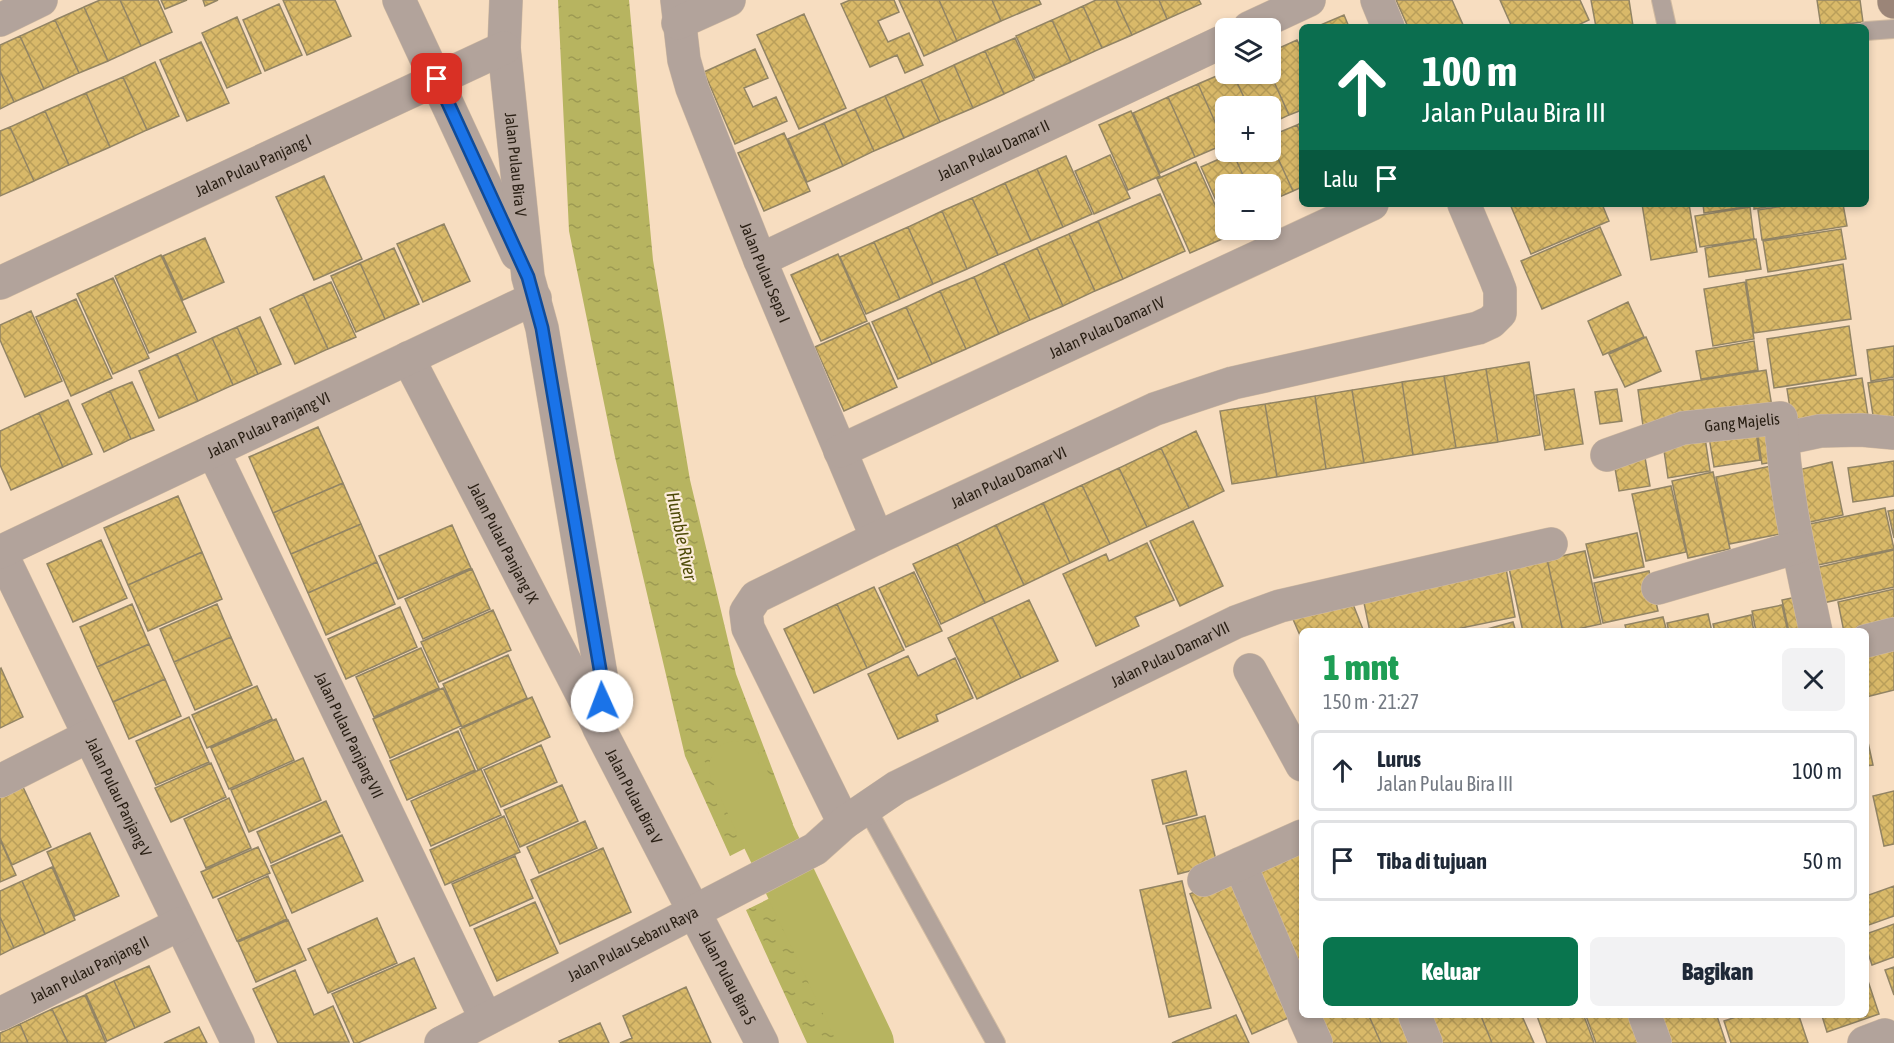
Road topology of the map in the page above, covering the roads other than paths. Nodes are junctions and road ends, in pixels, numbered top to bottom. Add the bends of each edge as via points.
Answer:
1 (41, 0) edge
2 (399, 0) edge
3 (506, 0) edge
4 (729, 0) edge
5 (1310, 0) edge
6 (1377, 0) edge
7 (1661, 0) edge
8 (678, 12) edge
9 (1271, 18) edge
10 (0, 20) edge
11 (1387, 24) edge
12 (1666, 24) edge
13 (1894, 29) edge
14 (1869, 31) edge
15 (1215, 45) edge
16 (504, 48) junction
17 (437, 79) junction
18 (1366, 207) edge
19 (1465, 207) edge
20 (760, 260) junction
21 (0, 283) edge
22 (532, 287) junction
23 (408, 358) junction
24 (1894, 433) edge
25 (1782, 439) junction
26 (213, 451) junction
27 (840, 451) junction
28 (1607, 455) dead end
29 (877, 538) junction
30 (1551, 544) dead end
31 (1798, 547) junction
32 (0, 552) edge
33 (1658, 588) dead end
34 (1815, 628) edge
35 (1894, 634) edge
36 (1869, 640) edge
37 (1250, 670) dead end
38 (599, 728) junction
39 (89, 736) junction
40 (1299, 760) edge
41 (0, 781) edge
42 (837, 830) junction
43 (1299, 837) edge
44 (1240, 864) junction
45 (1204, 879) dead end
46 (704, 905) junction
47 (180, 924) junction
48 (1299, 1003) edge
49 (0, 1014) edge
50 (1305, 1018) edge
51 (1416, 1018) edge
52 (1647, 1018) edge
53 (486, 1019) junction
54 (238, 1043) edge
55 (441, 1043) edge
56 (762, 1043) edge
57 (996, 1043) edge
58 (1316, 1043) edge
59 (1426, 1043) edge
60 (1655, 1043) edge

1 - 10 street
2 - 17 street
3 - 16 street, Jalan Pulau Bira V
4 - 8 street
5 - 9 street
6 - 11 street
7 - 12 lane
8 - 20 street, Jalan Pulau Sepa I via 692,88
13 - 14 lane
15 - 20 street, Jalan Pulau Damar II
16 - 17 street, Jalan Pulau Panjang I
16 - 22 street, Jalan Pulau Bira V
17 - 21 street, Jalan Pulau Panjang I
17 - 22 street
18 - 27 street, Jalan Pulau Damar IV
19 - 29 street, Jalan Pulau Damar VI via 1496,277 1500,313 1491,322 1233,383 1164,406
20 - 27 street, Jalan Pulau Sepa I
22 - 23 street, Jalan Pulau Panjang VI
22 - 38 street, Jalan Pulau Bira V via 602,681
23 - 26 street, Jalan Pulau Panjang VI
23 - 38 street, Jalan Pulau Panjang IX
24 - 25 street, Gang Majelis via 1820,431
25 - 28 street, Gang Majelis via 1781,418 1683,428
25 - 31 street
26 - 32 street, Jalan Pulau Panjang VI
26 - 53 street, Jalan Pulau Panjang VII
27 - 29 street, Jalan Pulau Sepa I
29 - 42 street, Jalan Pulau Damar VI via 756,597 746,612 748,628
30 - 42 street, Jalan Pulau Damar VII via 1280,606 1236,622 908,782
31 - 33 street
31 - 34 street
32 - 39 street, Jalan Pulau Panjang V
35 - 36 street
37 - 40 street
38 - 46 street, Jalan Pulau Bira V
39 - 41 street
39 - 47 street, Jalan Pulau Panjang V
42 - 46 street, Jalan Pulau Sebaru Raya
42 - 57 lane
43 - 44 street
44 - 45 street
44 - 48 street
46 - 53 street, Jalan Pulau Sebaru Raya
46 - 56 street, Jalan Pulau Bira 5
47 - 49 street, Jalan Pulau Panjang II
47 - 54 street, Jalan Pulau Panjang V
50 - 58 street
51 - 59 street
52 - 60 street
53 - 55 street, Jalan Pulau Sebaru Raya

